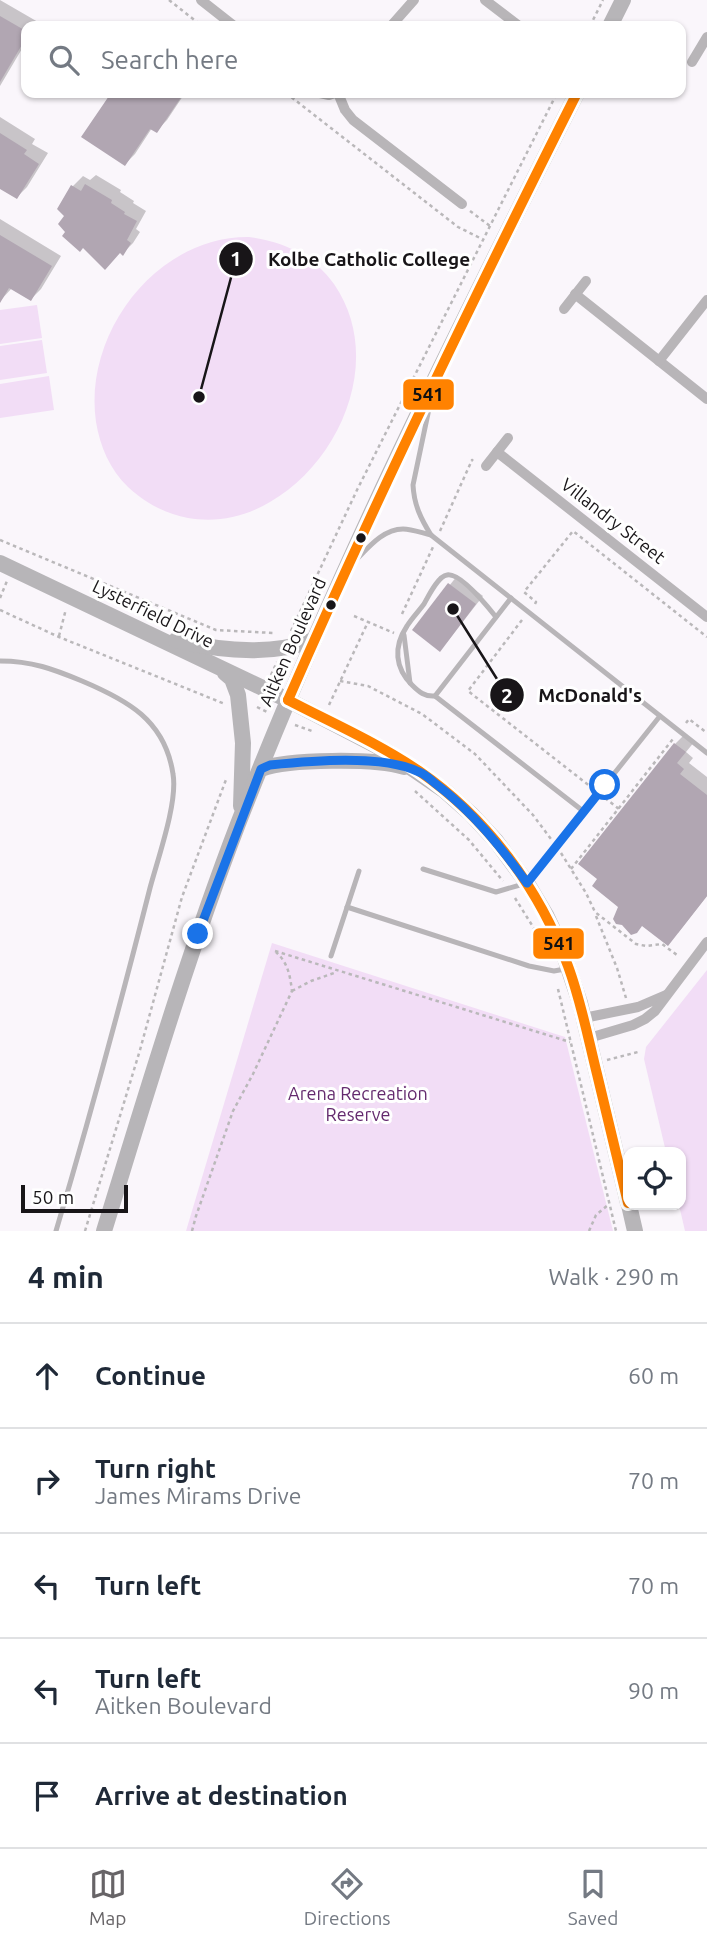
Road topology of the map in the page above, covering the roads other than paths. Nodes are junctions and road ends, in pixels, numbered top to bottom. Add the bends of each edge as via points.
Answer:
1 (201, 0) edge
2 (485, 0) edge
3 (623, 0) edge
4 (411, 2) edge
5 (228, 21) edge
6 (395, 21) edge
7 (512, 21) edge
8 (612, 21) edge
9 (706, 40) edge
10 (692, 62) dead end
11 (339, 98) edge
12 (574, 98) edge
13 (462, 204) road end
14 (586, 281) dead end
15 (575, 295) junction
16 (707, 300) edge
17 (564, 309) dead end
18 (659, 361) junction
19 (437, 373) junction
20 (707, 399) edge
21 (508, 438) dead end
22 (497, 452) junction
23 (486, 466) dead end
24 (431, 535) junction
25 (0, 563) edge
26 (347, 569) junction
27 (511, 598) junction
28 (496, 617) junction
29 (707, 617) edge
30 (134, 626) junction
31 (314, 640) junction
32 (0, 661) edge
33 (217, 667) junction
34 (435, 696) junction
35 (288, 700) junction
36 (660, 716) junction
37 (707, 754) edge
38 (261, 769) junction
39 (420, 772) junction
40 (583, 811) junction
41 (238, 826) junction
42 (423, 869) dead end
43 (359, 871) dead end
44 (527, 883) junction
45 (347, 907) junction
46 (707, 942) edge
47 (331, 956) dead end
48 (561, 970) junction
49 (666, 995) junction
50 (584, 1018) junction
51 (589, 1038) junction
52 (623, 1183) edge
53 (630, 1210) edge
54 (56, 1231) edge
55 (104, 1231) edge
56 (635, 1231) edge

1 - 5 street
2 - 7 street
3 - 8 street
4 - 6 street
9 - 10 street
11 - 13 street via 353,120
12 - 19 street, Aitken Boulevard
14 - 15 street
15 - 17 street
15 - 18 street
16 - 18 street
18 - 20 street
19 - 24 lane via 413,485 420,516
19 - 26 street, Aitken Boulevard
21 - 22 street
22 - 23 street
22 - 29 street, Villandry Street
24 - 26 lane via 403,529 390,532
24 - 27 lane
25 - 30 street, Lysterfield Drive
26 - 31 street, Aitken Boulevard
27 - 28 lane
27 - 36 lane
28 - 34 lane
28 - 34 lane via 452,575 445,575 432,590 404,631 410,683 424,695
30 - 31 street via 201,646 250,650 283,649
30 - 33 street, Lysterfield Drive
31 - 35 street, Aitken Boulevard
32 - 54 lane via 23,661 60,671 129,704 159,734 174,774 174,796
33 - 35 street, Lysterfield Drive
33 - 41 street via 232,679 238,695 243,743
34 - 40 lane
35 - 38 street, Aitken Boulevard
35 - 39 street, Lysterfield Drive via 319,725 388,752
36 - 37 lane
36 - 40 lane
38 - 39 street via 287,764 383,762
38 - 41 street, Aitken Boulevard
39 - 44 street, Lysterfield Drive via 471,814
40 - 44 lane
41 - 55 street, Aitken Boulevard via 198,934
42 - 44 lane via 496,892
43 - 45 lane
44 - 48 street, Lysterfield Drive via 546,915
45 - 47 lane
45 - 48 lane via 529,966
46 - 49 street
48 - 50 street, Lysterfield Drive
49 - 50 street
49 - 51 street via 645,1019
50 - 51 street, Lysterfield Drive
51 - 52 street, Lysterfield Drive
53 - 56 street, Lysterfield Drive

